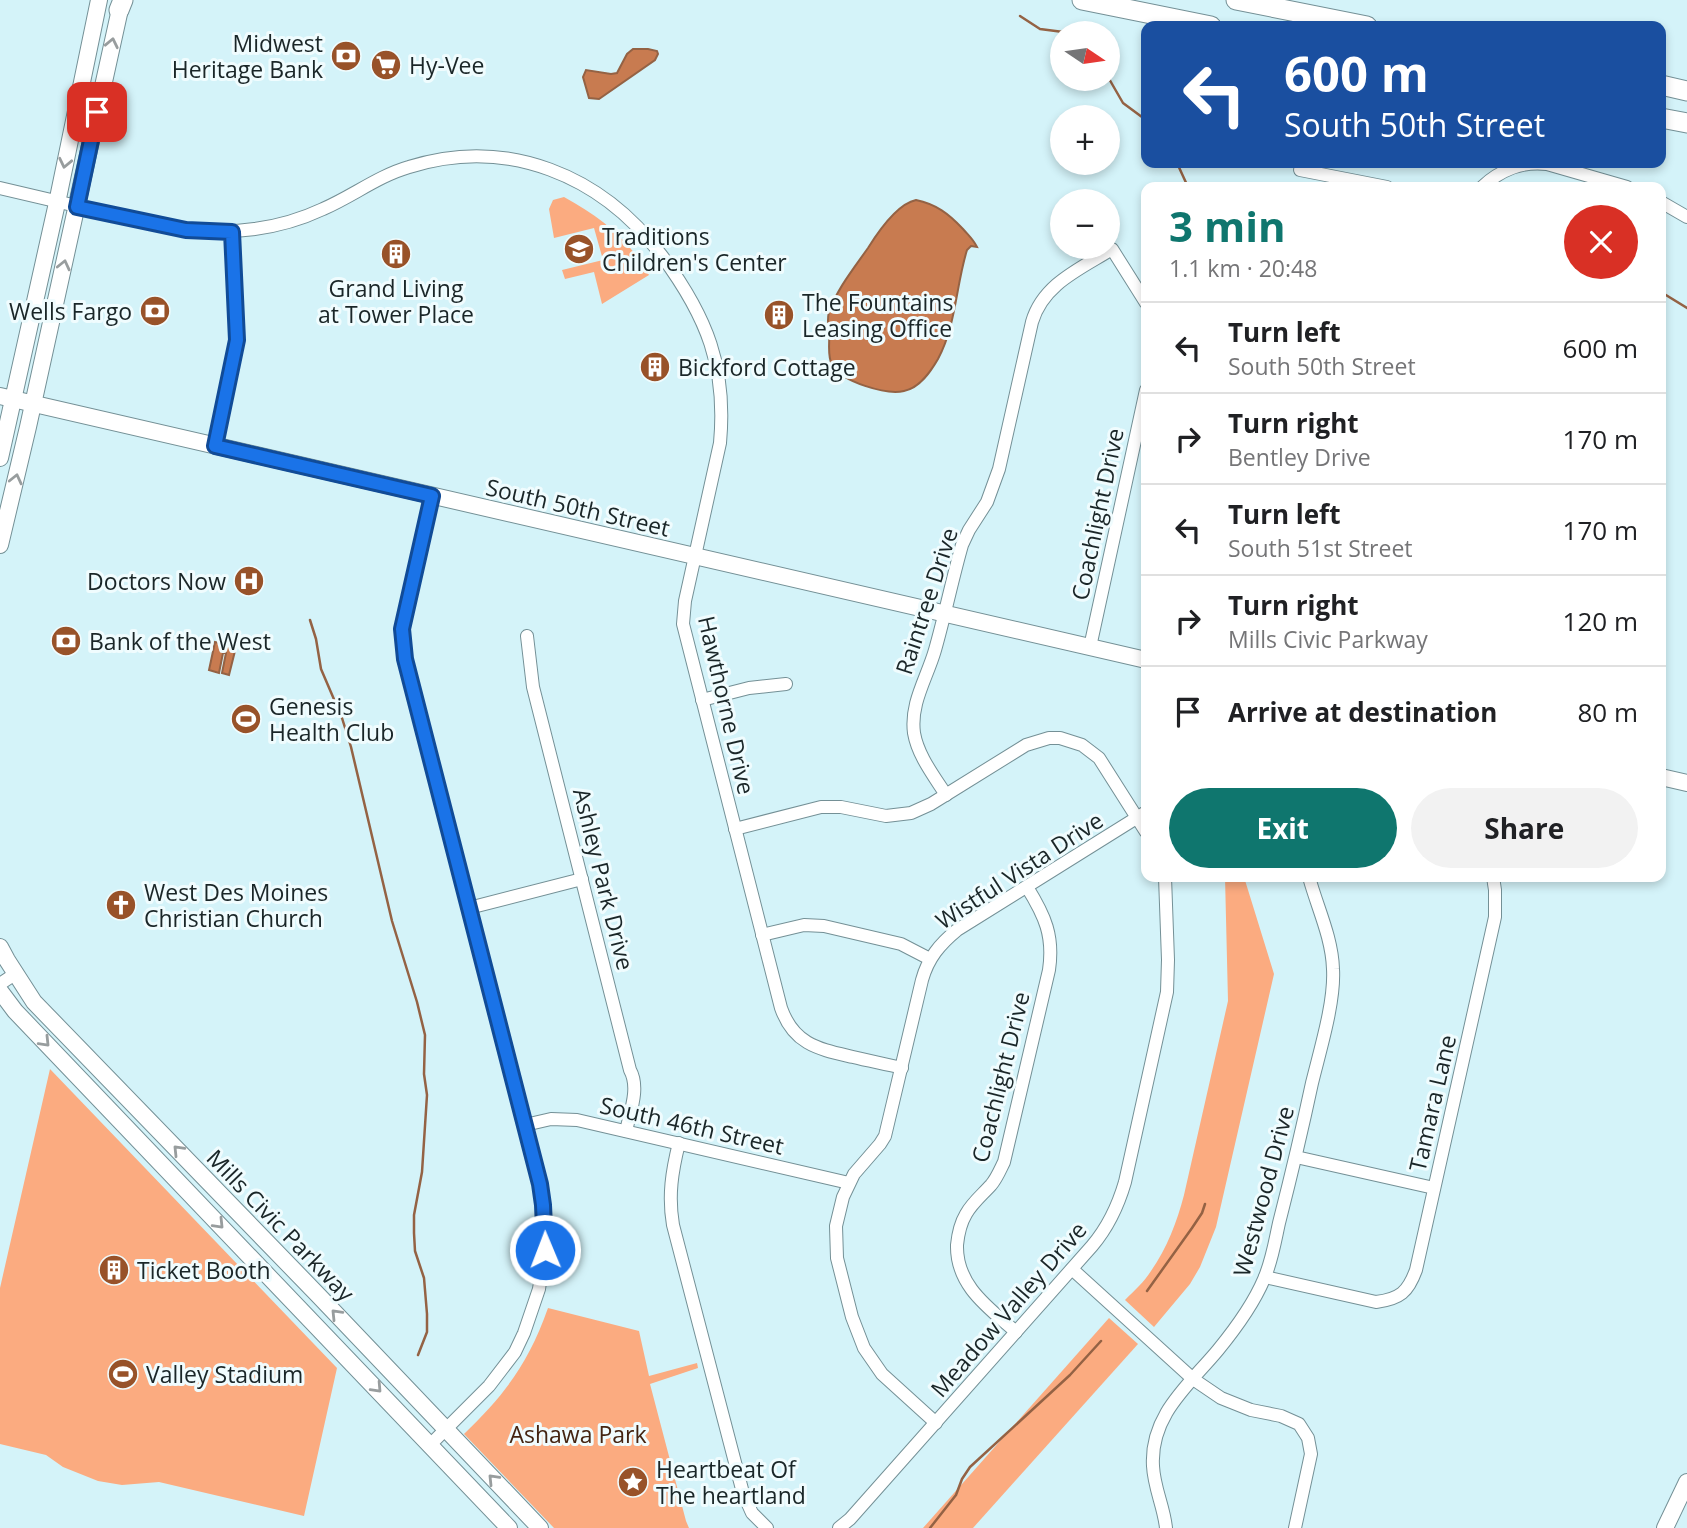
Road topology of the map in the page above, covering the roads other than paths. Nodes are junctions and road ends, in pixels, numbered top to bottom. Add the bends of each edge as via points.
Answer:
1 (99, 0) edge
2 (1082, 0) edge
3 (1236, 0) edge
4 (121, 3) edge
5 (1186, 21) edge
6 (1342, 21) edge
7 (1666, 86) edge
8 (1687, 90) edge
9 (1666, 119) edge
10 (1687, 123) edge
11 (1511, 168) edge
12 (1561, 168) edge
13 (1300, 170) dead end
14 (1361, 182) edge
15 (1488, 182) edge
16 (1610, 182) edge
17 (0, 188) edge
18 (57, 203) junction
19 (1666, 205) edge
20 (77, 207) junction
21 (1687, 217) edge
22 (232, 232) junction
23 (1141, 295) edge
24 (6, 397) edge
25 (33, 404) junction
26 (1141, 413) edge
27 (215, 446) junction
28 (0, 458) edge
29 (432, 496) junction
30 (0, 545) edge
31 (695, 557) junction
32 (945, 614) junction
33 (527, 636) dead end
34 (1090, 648) junction
35 (1141, 659) edge
36 (786, 684) dead end
37 (702, 700) junction
38 (1666, 779) edge
39 (1687, 783) edge
40 (946, 795) junction
41 (1141, 814) edge
42 (1141, 816) edge
43 (735, 829) junction
44 (582, 879) junction
45 (1166, 882) edge
46 (1311, 882) edge
47 (1494, 882) edge
48 (1027, 887) junction
49 (469, 908) junction
50 (762, 935) junction
51 (0, 947) edge
52 (930, 959) junction
53 (15, 974) junction
54 (0, 984) edge
55 (0, 991) edge
56 (902, 1068) junction
57 (524, 1125) junction
58 (626, 1131) junction
59 (679, 1143) junction
60 (1296, 1157) junction
61 (849, 1183) junction
62 (1434, 1188) junction
63 (1072, 1269) junction
64 (1265, 1277) junction
65 (1016, 1332) junction
66 (1193, 1378) junction
67 (936, 1423) junction
68 (445, 1429) junction
69 (430, 1445) junction
70 (1687, 1482) edge
71 (509, 1528) edge
72 (540, 1528) edge
73 (767, 1528) edge
74 (839, 1528) edge
75 (1166, 1528) edge
76 (1295, 1528) edge
77 (1665, 1528) edge

1 -> 18 main road
2 - 5 highway
3 - 6 highway
20 -> 4 main road
7 - 8 highway
9 - 10 highway
11 - 15 street
12 - 16 street
13 - 14 street
17 - 18 street, Hawthorne Drive
18 - 20 street, Hawthorne Drive
18 - 24 main road
19 - 21 street
20 - 22 street, Hawthorne Drive via 186,230
25 -> 20 main road
22 - 27 street via 237,340
22 - 31 street, Hawthorne Drive via 301,218 409,167 453,158 518,161 562,174 593,190 644,234 681,282 710,341 722,400 720,443
23 - 32 street, Raintree Drive via 1112,249 1060,281 1037,307 999,469 987,502 962,545
24 - 25 main road, South 50th Street
24 - 28 main road
25 - 27 main road, South 50th Street
30 -> 25 main road
26 - 34 street, Coachlight Drive
27 - 29 main road, South 50th Street
29 - 31 main road, South 50th Street
29 - 49 street via 402,642
31 - 32 main road, South 50th Street
31 - 37 street, Hawthorne Drive via 683,624
32 - 34 main road, South 50th Street
32 - 40 street, Raintree Drive via 915,705 914,733
33 - 44 street, Ashley Park Drive via 531,678
34 - 35 main road, South 50th Street
36 - 37 street
37 - 43 street, Hawthorne Drive
38 - 39 main road
40 - 41 street via 1026,745 1060,738 1082,745 1099,758
40 - 43 street via 898,816 831,806
42 - 48 street, Wistful Vista Drive
43 - 50 street, Hawthorne Drive
44 - 49 street
44 - 58 street, Ashley Park Drive via 634,1079
45 - 63 street, Meadow Valley Drive via 1167,992 1125,1182 1111,1220
46 - 60 street, Westwood Drive via 1328,940 1333,982
47 - 62 street, Tamara Lane via 1495,917
48 - 52 street, Wistful Vista Drive via 957,930
48 - 65 street, Coachlight Drive via 1049,932 1049,970 1004,1162 965,1214 957,1250 968,1285
49 - 57 street
50 - 52 street via 804,925 824,926 901,944
50 - 56 street, Hawthorne Drive via 784,1016 797,1036 817,1048
51 - 53 main road, Mills Civic Parkway
52 - 56 street, Wistful Vista Drive
53 - 54 street
68 -> 53 main road, Mills Civic Parkway via 34,1002
55 -> 69 main road, Mills Civic Parkway
56 - 61 street, Wistful Vista Drive via 885,1136
57 - 58 street, South 46th Street via 565,1118
57 - 68 street via 543,1205 545,1250 539,1289 515,1352 489,1386
58 - 59 street, South 46th Street
59 - 61 street, South 46th Street
59 - 73 street via 670,1183 671,1212 743,1493 752,1513
60 - 62 street
60 - 64 street, Westwood Drive
61 - 67 street, Wistful Vista Drive via 839,1212 836,1242 857,1333 882,1374
62 - 64 street, Tamara Lane via 1412,1282 1392,1300 1376,1302
63 - 65 street, Meadow Valley Drive
63 - 66 street
64 - 66 street, Westwood Drive via 1250,1308
65 - 67 street, Meadow Valley Drive
66 - 75 street, Westwood Drive via 1173,1400 1155,1443 1152,1464
66 - 76 street via 1222,1398 1299,1424 1311,1454
67 - 74 street, Meadow Valley Drive
68 - 69 street
72 -> 68 main road, Mills Civic Parkway
69 - 71 main road, Mills Civic Parkway
70 - 77 main road

